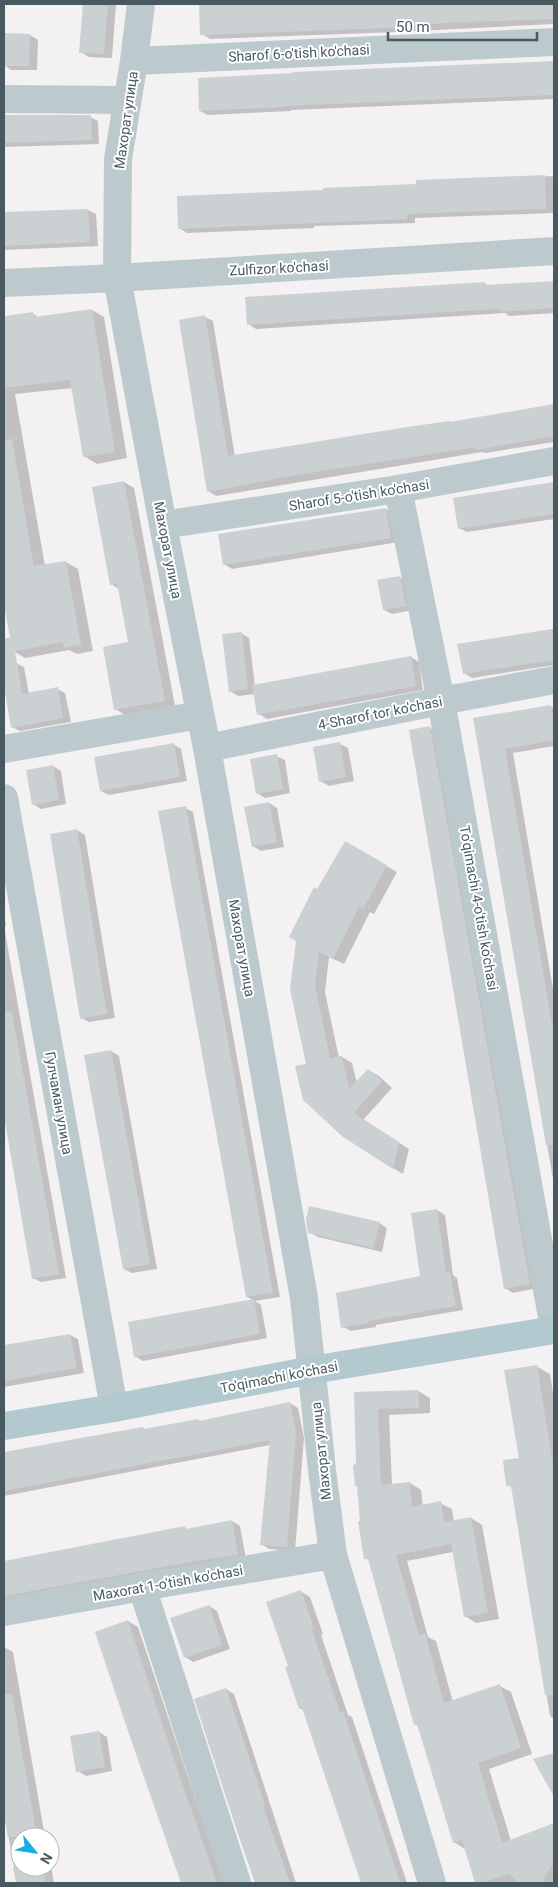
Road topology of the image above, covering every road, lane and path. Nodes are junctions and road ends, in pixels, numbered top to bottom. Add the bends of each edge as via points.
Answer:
1 (141, 4) edge
2 (554, 42) edge
3 (134, 61) junction
4 (4, 99) edge
5 (127, 100) junction
6 (554, 251) edge
7 (117, 278) junction
8 (4, 283) edge
9 (554, 461) edge
10 (398, 489) junction
11 (163, 525) junction
12 (554, 680) edge
13 (441, 701) junction
14 (200, 715) junction
15 (207, 748) junction
16 (4, 749) edge
17 (4, 798) edge
18 (554, 1329) edge
19 (312, 1370) junction
20 (114, 1408) junction
21 (4, 1426) edge
22 (333, 1555) junction
23 (142, 1586) junction
24 (4, 1612) edge
25 (237, 1883) edge
26 (432, 1883) edge

1 - 3 street, Махорат улица
2 - 3 street, Sharof 6-o'tish ko'chasi
3 - 5 street, Махорат улица
4 - 5 street
5 - 7 street, Махорат улица via 118,159
6 - 7 street, Zulfizor ko'chasi
7 - 8 street, Zulfizor ko'chasi
7 - 11 street, Махорат улица
9 - 10 street, Sharof 5-o'tish ko'chasi
10 - 11 street, Sharof 5-o'tish ko'chasi
10 - 13 street, To'qimachi 4-o'tish ko'chasi
11 - 14 street, Махорат улица
12 - 13 street, 4-Sharof tor ko'chasi
13 - 15 street, 4-Sharof tor ko'chasi
13 - 18 street, To'qimachi 4-o'tish ko'chasi
14 - 15 street, Махорат улица
14 - 16 street
15 - 19 street, Махорат улица via 304,1298
17 - 20 street, Гулчаман улица
18 - 19 main road, To'qimachi ko'chasi
19 - 20 main road, To'qimachi ko'chasi
19 - 22 street, Махорат улица
20 - 21 main road, To'qimachi ko'chasi
22 - 23 street, Maxorat 1-o'tish ko'chasi
22 - 26 street, Махорат улица
23 - 24 street, Maxorat 1-o'tish ko'chasi
23 - 25 street

